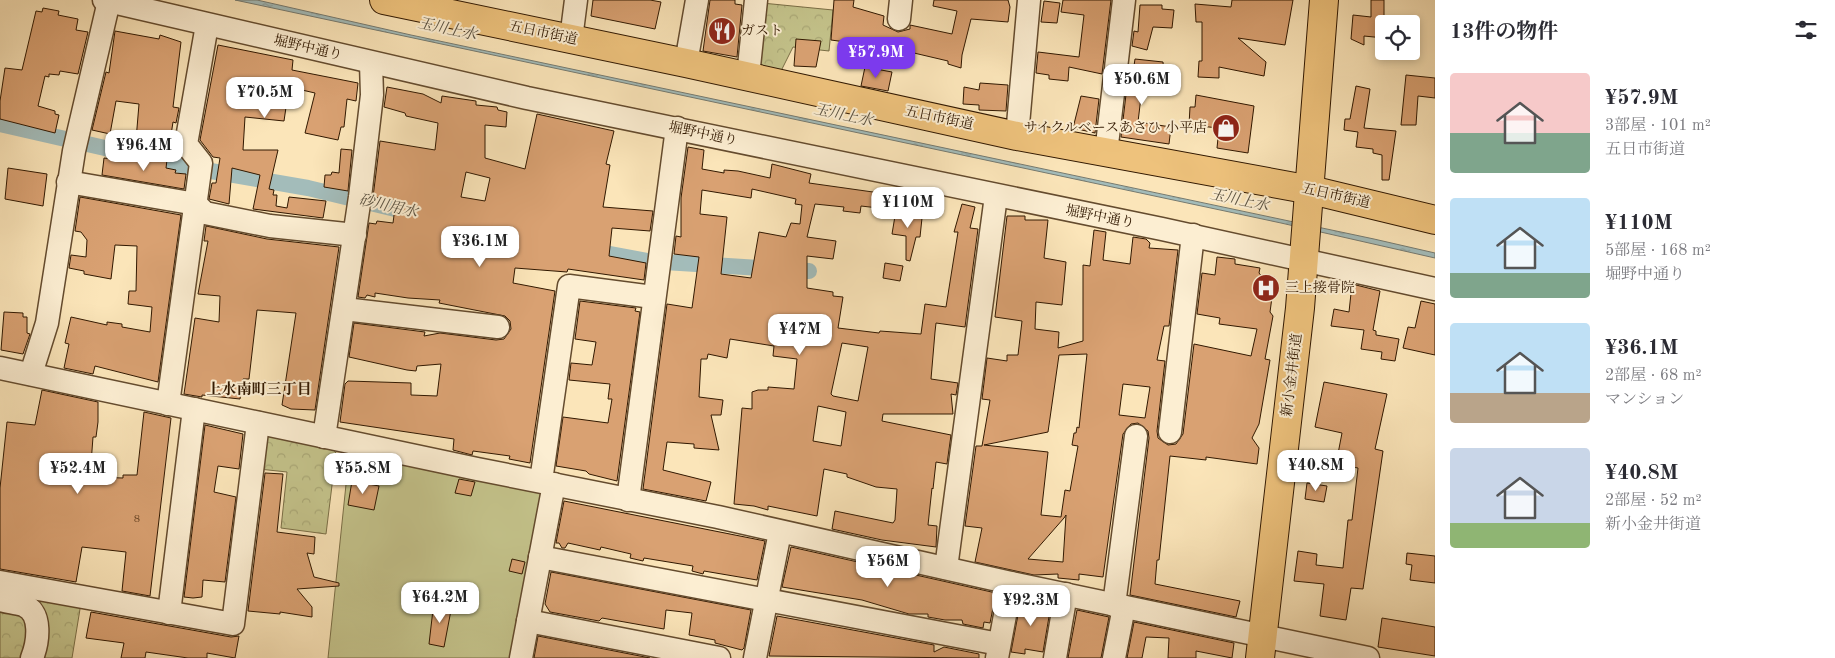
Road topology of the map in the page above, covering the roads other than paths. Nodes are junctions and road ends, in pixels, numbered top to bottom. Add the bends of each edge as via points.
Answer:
1 (384, 0) edge
2 (576, 0) edge
3 (697, 0) edge
4 (756, 0) edge
5 (1030, 0) edge
6 (1124, 0) edge
7 (1324, 0) edge
8 (107, 1) edge
9 (207, 25) junction
10 (571, 39) junction
11 (371, 63) junction
12 (686, 63) junction
13 (748, 76) junction
14 (677, 128) junction
15 (1017, 136) junction
16 (1106, 153) junction
17 (68, 182) junction
18 (996, 196) junction
19 (1310, 202) junction
20 (196, 204) junction
21 (1435, 220) edge
22 (355, 235) junction
23 (1193, 235) junction
24 (1305, 251) junction
25 (1435, 288) edge
26 (653, 297) junction
27 (344, 309) junction
28 (498, 327) dead end
29 (0, 368) edge
30 (31, 374) junction
31 (168, 404) junction
32 (194, 409) junction
33 (258, 423) junction
34 (1170, 432) dead end
35 (1136, 436) dead end
36 (324, 437) junction
37 (547, 483) junction
38 (628, 500) junction
39 (780, 532) junction
40 (540, 557) junction
41 (946, 568) junction
42 (0, 582) edge
43 (1011, 583) junction
44 (1066, 594) junction
45 (0, 600) edge
46 (767, 600) junction
47 (1119, 606) junction
48 (169, 612) junction
49 (528, 621) junction
50 (1261, 647) edge
51 (998, 651) edge
52 (32, 658) edge
53 (521, 658) edge
54 (719, 658) edge
55 (755, 658) edge
56 (1055, 658) edge
57 (1114, 658) edge
58 (1368, 658) edge

1 - 10 main road, 五日市街道
2 - 10 street
3 - 12 street
4 - 13 street
5 - 15 street
6 - 16 street
7 - 19 main road
8 - 9 street, 堀野中通り
8 - 17 street
9 - 11 street, 堀野中通り
9 - 20 street via 186,144 200,170
10 - 12 main road, 五日市街道
11 - 14 street, 堀野中通り
11 - 22 street via 372,95
12 - 13 main road, 五日市街道
13 - 15 main road, 五日市街道
14 - 18 street, 堀野中通り
14 - 26 street
15 - 16 main road, 五日市街道
16 - 19 main road, 五日市街道
17 - 20 street
17 - 30 street via 47,323
18 - 23 street, 堀野中通り
18 - 41 street
19 - 21 main road, 五日市街道
19 - 24 main road, 新小金井街道
20 - 22 street via 205,212 270,226
20 - 31 street
22 - 27 street
23 - 24 street, 堀野中通り
23 - 34 street
24 - 25 street, 堀野中通り
24 - 50 main road, 新小金井街道
26 - 37 street via 568,286
26 - 38 street
27 - 28 street
27 - 36 street
29 - 30 street
30 - 31 street
31 - 32 street
32 - 33 street
32 - 48 street
33 - 36 street
33 - 48 street via 233,624
35 - 47 street
36 - 37 street
37 - 38 street
37 - 40 street
38 - 39 street
39 - 41 street
39 - 46 street
40 - 46 street
40 - 49 street
41 - 43 street
42 - 48 street
43 - 44 street
43 - 51 street
44 - 47 street
44 - 56 street
45 - 52 street via 31,610 37,625
46 - 51 street
46 - 55 street
47 - 50 street
47 - 57 street
49 - 53 street
49 - 54 street
50 - 58 street

